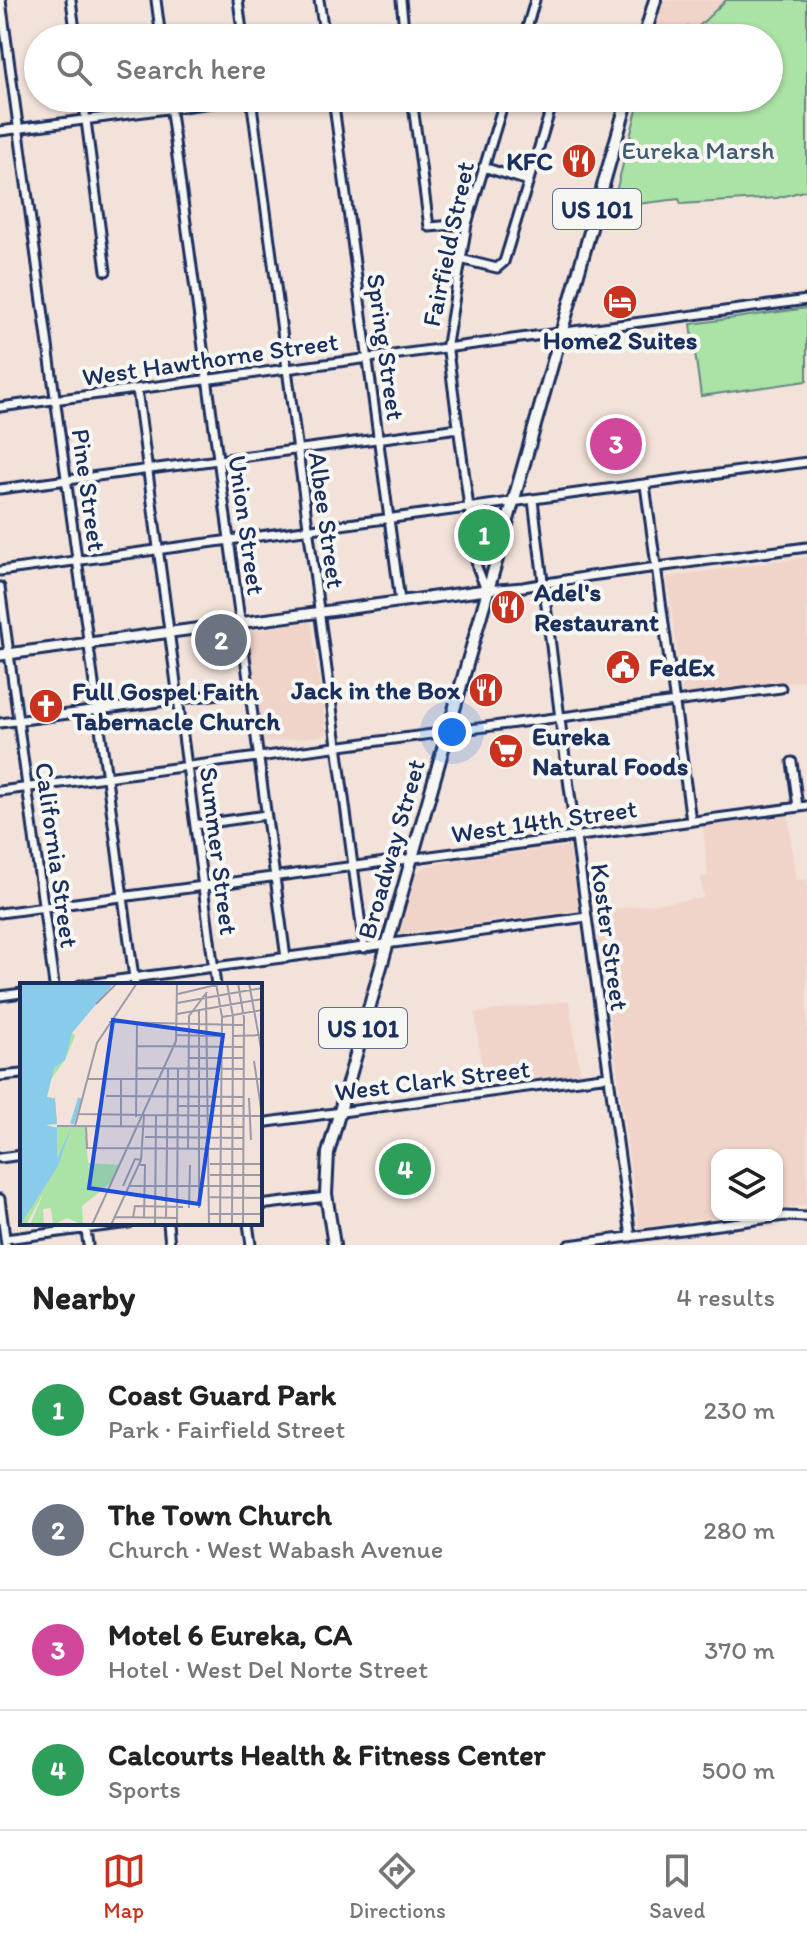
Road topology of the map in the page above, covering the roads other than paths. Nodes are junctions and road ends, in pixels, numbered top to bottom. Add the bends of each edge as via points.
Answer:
1 (1, 0) edge
2 (71, 0) edge
3 (156, 0) edge
4 (238, 0) edge
5 (319, 0) edge
6 (401, 0) edge
7 (535, 0) edge
8 (655, 0) edge
9 (74, 24) edge
10 (159, 24) edge
11 (241, 24) edge
12 (323, 24) edge
13 (404, 24) edge
14 (528, 24) edge
15 (648, 24) edge
16 (85, 112) edge
17 (140, 112) edge
18 (172, 112) edge
19 (252, 112) edge
20 (335, 112) edge
21 (414, 112) edge
22 (501, 112) edge
23 (550, 112) edge
24 (624, 112) edge
25 (86, 119) junction
26 (18, 129) junction
27 (0, 131) edge
28 (483, 167) junction
29 (528, 181) junction
30 (467, 224) junction
31 (460, 259) junction
32 (106, 271) dead end
33 (807, 300) edge
34 (561, 333) junction
35 (447, 347) junction
36 (367, 358) junction
37 (286, 369) junction
38 (207, 380) junction
39 (137, 389) junction
40 (56, 400) junction
41 (0, 407) edge
42 (459, 428) junction
43 (379, 438) junction
44 (298, 449) junction
45 (218, 460) junction
46 (807, 462) edge
47 (148, 469) junction
48 (67, 480) junction
49 (645, 485) junction
50 (0, 489) edge
51 (533, 500) junction
52 (512, 503) junction
53 (470, 508) junction
54 (389, 519) junction
55 (308, 530) junction
56 (229, 540) junction
57 (807, 547) edge
58 (159, 550) junction
59 (79, 560) junction
60 (656, 567) junction
61 (0, 571) edge
62 (543, 583) junction
63 (0, 587) edge
64 (486, 590) junction
65 (400, 601) junction
66 (319, 611) junction
67 (239, 622) junction
68 (170, 632) junction
69 (89, 642) junction
70 (5, 654) edge
71 (781, 688) dead end
72 (250, 690) junction
73 (179, 699) junction
74 (674, 702) junction
75 (98, 710) junction
76 (561, 717) junction
77 (19, 720) junction
78 (0, 723) edge
79 (447, 732) junction
80 (337, 747) junction
81 (259, 757) junction
82 (792, 762) dead end
83 (188, 767) junction
84 (107, 777) junction
85 (28, 788) junction
86 (0, 791) edge
87 (803, 806) edge
88 (266, 815) junction
89 (691, 821) junction
90 (195, 825) junction
91 (576, 837) junction
92 (412, 859) junction
93 (353, 867) junction
94 (275, 877) junction
95 (203, 886) junction
96 (123, 897) junction
97 (43, 908) junction
98 (0, 913) edge
99 (587, 917) junction
100 (387, 945) junction
101 (364, 948) junction
102 (286, 958) junction
103 (214, 967) junction
104 (135, 981) edge
105 (54, 983) edge
106 (108, 983) edge
107 (216, 983) edge
108 (20, 993) edge
109 (0, 996) edge
110 (20, 1074) edge
111 (0, 1076) edge
112 (609, 1076) junction
113 (339, 1112) junction
114 (262, 1123) edge
115 (20, 1155) edge
116 (0, 1158) edge
117 (326, 1197) junction
118 (0, 1199) edge
119 (262, 1205) edge
120 (807, 1217) edge
121 (168, 1225) edge
122 (248, 1225) edge
123 (86, 1226) edge
124 (631, 1237) junction
125 (6, 1242) edge
126 (88, 1245) edge
127 (170, 1245) edge
128 (251, 1245) edge
129 (334, 1245) edge
130 (569, 1245) edge

1 - 26 street, Pine Street
2 - 9 street
3 - 10 street
4 - 11 street
5 - 12 street
6 - 13 street
7 - 14 street
8 - 15 highway
16 - 25 street
17 - 25 street
18 - 38 street, Union Street
19 - 37 street, Albee Street
20 - 36 street, Spring Street
21 - 30 street via 429,227
22 - 28 street, Fairfield Street
23 - 29 street
24 - 34 highway, Broadway Street / US 101
25 - 26 street
25 - 32 street
26 - 27 street
26 - 40 street, Pine Street
28 - 29 street
28 - 30 street, Fairfield Street
29 - 31 street via 502,266
30 - 31 street, Fairfield Street
31 - 35 street, Fairfield Street
33 - 34 street, West Hawthorne Street
34 - 35 street, West Hawthorne Street
34 - 52 highway, Broadway Street / US 101
35 - 36 street, West Hawthorne Street
35 - 42 street, Fairfield Street
36 - 37 street, West Hawthorne Street
36 - 43 street, Spring Street
37 - 38 street, West Hawthorne Street
37 - 44 street, Albee Street
38 - 39 street, West Hawthorne Street
38 - 45 street, Union Street
39 - 40 street, West Hawthorne Street
39 - 47 street, Summer Street
40 - 41 street, West Hawthorne Street
40 - 48 street, Pine Street
42 - 43 street
42 - 53 street, Fairfield Street
43 - 44 street
43 - 54 street, Spring Street
44 - 45 street
44 - 55 street, Albee Street
45 - 47 street
45 - 56 street, Union Street
46 - 49 street
47 - 48 street
47 - 58 street, Summer Street
48 - 50 street
48 - 59 street, Pine Street
49 - 51 street
49 - 60 street
51 - 52 street
51 - 62 street, Koster Street
52 - 53 street
52 - 64 highway, Broadway Street / US 101
53 - 54 street
53 - 64 street, Fairfield Street via 477,567
54 - 55 street
54 - 65 street, Spring Street
55 - 56 street
55 - 66 street, Albee Street
56 - 58 street
56 - 67 street, Union Street
57 - 60 street
58 - 59 street
58 - 68 street, Summer Street
59 - 61 street
59 - 69 street, Pine Street
60 - 62 street
60 - 74 street
62 - 64 street
62 - 76 street, Koster Street
63 - 70 street, California Street
64 - 65 main road
64 - 79 highway, Broadway Street / US 101
65 - 66 main road
66 - 67 main road
66 - 80 street, Albee Street
67 - 68 main road
67 - 72 street, Union Street
68 - 69 main road
68 - 73 street, Summer Street
69 - 70 main road
69 - 75 street, Pine Street
70 - 77 street, California Street
71 - 74 street
72 - 73 street
72 - 81 street, Union Street
73 - 75 street
73 - 83 street, Summer Street
74 - 76 street
74 - 89 street
75 - 77 street
75 - 84 street, Pine Street
76 - 79 street
76 - 91 street, Koster Street
77 - 78 street
77 - 85 street, California Street
79 - 80 street
79 - 92 highway, Broadway Street / US 101
80 - 81 street
80 - 93 street, Albee Street
81 - 83 street
81 - 88 street, Union Street
82 - 87 street
83 - 84 street
83 - 90 street, Summer Street
84 - 85 street
84 - 96 street, Pine Street
85 - 86 street
85 - 97 street, California Street
87 - 89 street, West 14th Street
88 - 90 street
88 - 94 street, Union Street
89 - 91 street, West 14th Street
90 - 95 street, Summer Street
91 - 92 street, West 14th Street
91 - 99 street, Koster Street
92 - 93 street, West 14th Street
92 - 100 highway, Broadway Street / US 101
93 - 94 street, West 14th Street
93 - 101 street, Albee Street
94 - 95 street, West 14th Street
94 - 102 street, Union Street
95 - 96 street, West 14th Street
95 - 103 street, Summer Street
96 - 97 street, West 14th Street
96 - 104 street, Pine Street
97 - 98 street, West 14th Street
97 - 105 street, California Street
99 - 100 street
99 - 112 street, Koster Street
100 - 101 street
100 - 113 highway, Broadway Street / US 101
101 - 102 street
102 - 103 street
103 - 104 street
103 - 107 street, Summer Street
104 - 106 street
108 - 109 street
110 - 111 street
112 - 113 street, West Clark Street
112 - 124 street, Koster Street
113 - 114 street, West Clark Street
113 - 117 highway, Broadway Street / US 101 via 327,1156
115 - 116 street
117 - 119 street
117 - 129 highway, Broadway Street / US 101
118 - 125 street
120 - 124 street
121 - 127 street
122 - 128 street
123 - 125 street
123 - 126 street
124 - 130 street

